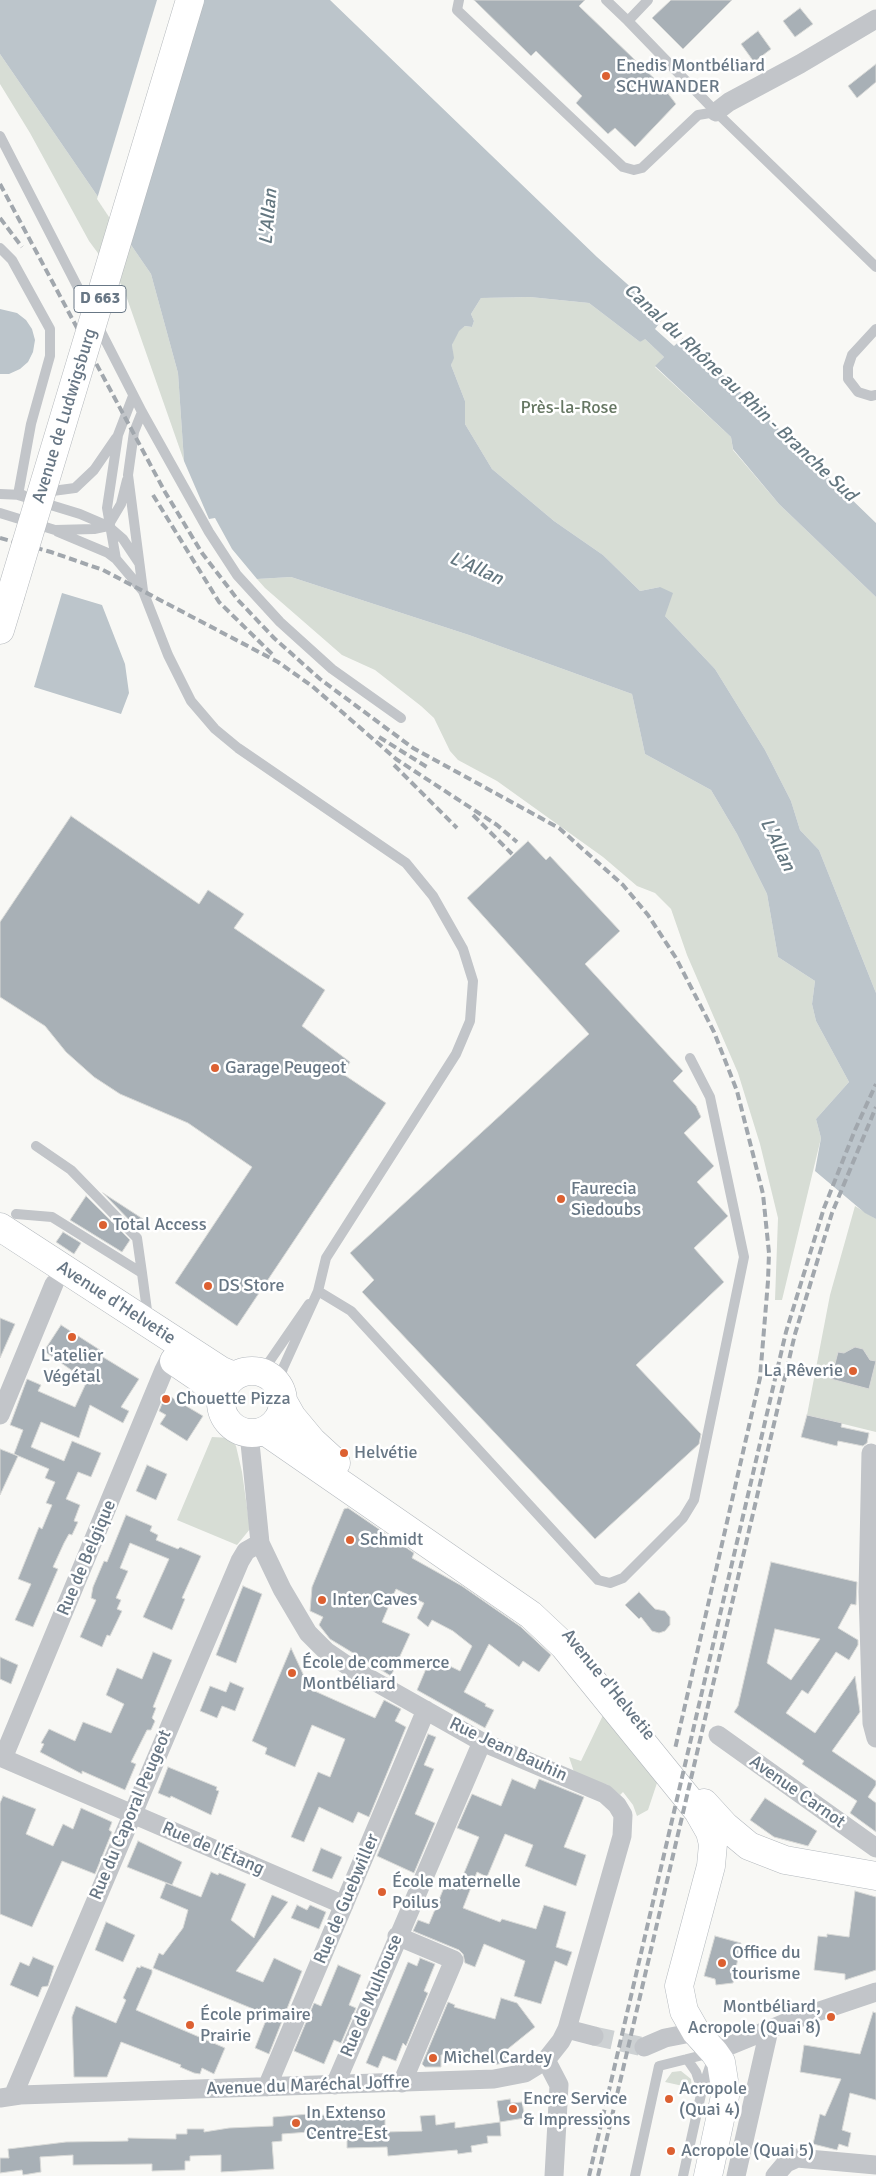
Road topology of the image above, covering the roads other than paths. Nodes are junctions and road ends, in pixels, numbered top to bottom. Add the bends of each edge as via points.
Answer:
1 (175, 0) edge
2 (190, 0) edge
3 (458, 0) edge
4 (606, 0) edge
5 (648, 0) edge
6 (876, 19) edge
7 (628, 21) junction
8 (716, 112) junction
9 (0, 136) edge
10 (0, 248) edge
11 (876, 267) edge
12 (876, 329) edge
13 (876, 395) edge
14 (133, 396) junction
15 (142, 412) junction
16 (118, 435) junction
17 (128, 475) junction
18 (0, 494) edge
19 (18, 495) junction
20 (0, 513) edge
21 (108, 526) junction
22 (55, 530) junction
23 (116, 559) junction
24 (142, 566) junction
25 (5, 586) edge
26 (143, 591) junction
27 (0, 630) edge
28 (401, 718) dead end
29 (690, 1058) dead end
30 (36, 1146) dead end
31 (8, 1221) edge
32 (0, 1249) edge
33 (142, 1273) junction
34 (54, 1284) junction
35 (318, 1291) junction
36 (149, 1324) junction
37 (170, 1358) junction
38 (255, 1386) junction
39 (0, 1415) edge
40 (257, 1432) junction
41 (871, 1453) dead end
42 (260, 1544) junction
43 (872, 1613) edge
44 (426, 1710) junction
45 (718, 1735) dead end
46 (876, 1738) edge
47 (482, 1742) junction
48 (2, 1758) edge
49 (131, 1813) junction
50 (749, 1846) junction
51 (876, 1848) edge
52 (711, 1866) junction
53 (876, 1876) edge
54 (344, 1905) junction
55 (397, 1936) junction
56 (876, 1992) edge
57 (567, 2029) junction
58 (769, 2030) junction
59 (594, 2036) tunnel mouth
60 (705, 2042) junction
61 (644, 2047) tunnel mouth
62 (687, 2059) junction
63 (546, 2060) junction
64 (402, 2082) junction
65 (335, 2085) junction
66 (267, 2087) junction
67 (702, 2090) junction
68 (6, 2097) edge
69 (876, 2165) edge
70 (554, 2176) edge
71 (634, 2176) edge
72 (683, 2176) edge
73 (708, 2176) edge
74 (736, 2176) edge
75 (775, 2176) edge

1 - 25 main road, Avenue de Ludwigsburg / D 663
2 - 25 main road, Avenue de Ludwigsburg / D 663, bridge
3 - 8 lane via 457,10 622,168 642,168 698,115
4 - 7 lane
5 - 7 lane
6 - 8 street
7 - 8 lane
8 - 11 lane
9 - 14 lane
10 - 19 lane via 12,260 50,329 50,356 31,424
12 - 13 lane via 852,355 848,367 848,379 858,392
14 - 15 lane
14 - 16 lane
15 - 17 lane via 134,432
15 - 28 lane via 209,532 237,574 280,622 332,669
16 - 19 lane via 94,470 75,488
16 - 21 lane via 107,508
17 - 21 lane via 121,504
17 - 24 lane
18 - 19 lane
19 - 21 lane
20 - 22 lane
21 - 22 lane
21 - 23 lane
21 - 24 lane via 123,539
22 - 23 lane
23 - 26 lane
24 - 26 lane
25 - 27 main road, Avenue de Ludwigsburg / D 663
26 - 35 lane via 168,655 191,701 215,729 238,748 406,863 433,896 463,949 473,982 470,1021 456,1054 326,1258
29 - 35 lane via 710,1098 744,1257 694,1500 682,1518 623,1578 610,1583 598,1580 351,1311
30 - 33 lane via 71,1170 137,1238
31 - 33 lane via 52,1217
31 - 36 main road, Avenue d'Helvetie
32 - 34 main road, Avenue d'Helvetie
33 - 36 lane
34 - 37 main road, Avenue d'Helvetie
34 - 39 street
35 - 38 lane
35 - 38 lane via 283,1368
36 - 38 main road, Avenue d'Helvetie via 220,1370
37 - 38 main road, Avenue d'Helvetie via 199,1378
37 - 48 street, Rue de Belgique
38 - 40 main road via 279,1418
38 - 40 main road, Avenue d'Helvetie via 225,1418 231,1426
38 - 50 main road, Avenue d'Helvetie via 337,1464 544,1610 573,1638 703,1802
40 - 42 street, Rue Jean Bauhin
40 - 52 main road, Avenue d'Helvetie via 531,1615 564,1646 698,1811 713,1844
41 - 43 street
42 - 44 street, Rue Jean Bauhin via 304,1626 326,1651
42 - 49 street, Rue du Caporal Peugeot via 246,1551 240,1562
43 - 46 street via 872,1723
44 - 47 street, Rue Jean Bauhin
44 - 54 street, Rue de Guebwiller
45 - 51 street, Avenue Carnot
47 - 55 street, Rue de Mulhouse
47 - 57 street, Rue Jean Bauhin via 605,1794 623,1815 622,1836
48 - 49 street, Rue de l'Étang
49 - 54 street, Rue de l'Étang
49 - 68 street, Rue du Caporal Peugeot
50 - 52 main road via 730,1848
50 - 53 main road, Avenue d'Helvetie via 785,1860
52 - 60 main road, Avenue d'Helvetie via 679,1986 684,2011
54 - 66 street, Rue de Guebwiller
55 - 64 street via 454,1960
55 - 65 street, Rue de Mulhouse
56 - 58 street via 828,2006
57 - 59 street
57 - 63 street, Avenue du Maréchal Joffre
58 - 60 street
58 - 74 street
60 - 61 street via 665,2038
60 - 62 lane
60 - 67 lane
60 - 73 main road, Avenue d'Helvetie via 721,2062 725,2096
62 - 67 lane
62 - 71 lane via 658,2066
63 - 64 street, Avenue du Maréchal Joffre via 525,2073 494,2079
63 - 70 street via 559,2085
64 - 65 street, Avenue du Maréchal Joffre
65 - 66 street, Avenue du Maréchal Joffre
66 - 68 street, Avenue du Maréchal Joffre
67 - 72 lane
69 - 75 street via 797,2158 786,2163

